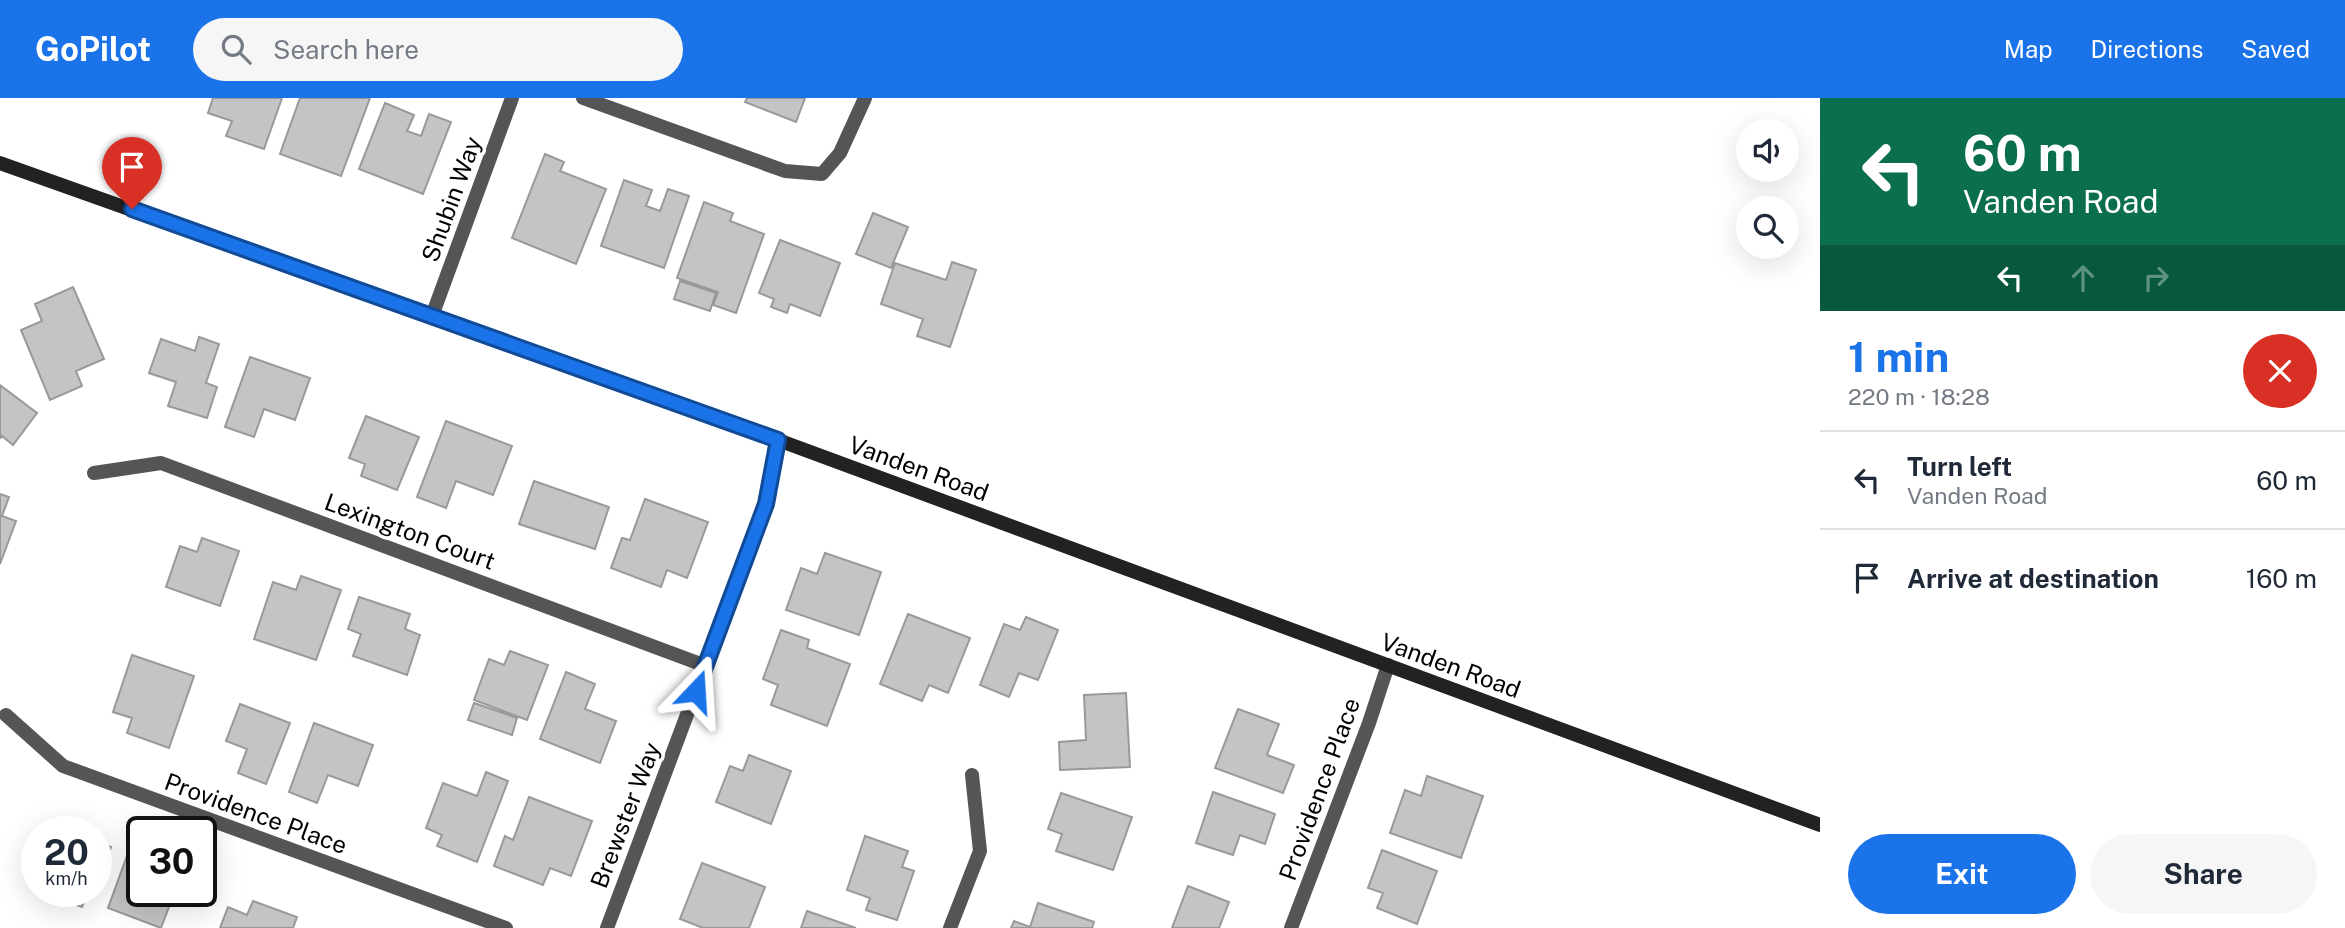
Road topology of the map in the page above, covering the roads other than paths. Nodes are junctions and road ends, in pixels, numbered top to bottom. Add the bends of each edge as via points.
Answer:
1 (512, 98) edge
2 (583, 98) edge
3 (865, 98) edge
4 (0, 163) edge
5 (432, 316) junction
6 (778, 440) junction
7 (94, 473) dead end
8 (1388, 665) junction
9 (706, 666) junction
10 (6, 715) dead end
11 (972, 775) dead end
12 (1820, 825) edge
13 (506, 928) edge
14 (607, 928) edge
15 (950, 928) edge
16 (1292, 928) edge

1 - 5 street, Shubin Way
2 - 3 street via 785,171 822,174 840,153
4 - 5 street, Vanden Road
5 - 6 street, Vanden Road
6 - 8 street, Vanden Road
6 - 9 street, Brewster Way via 766,504
7 - 9 street, Lexington Court via 161,463
8 - 12 street, Vanden Road
8 - 16 street, Providence Place
9 - 14 street, Brewster Way
10 - 13 street, Providence Place via 63,766
11 - 15 street via 980,851

